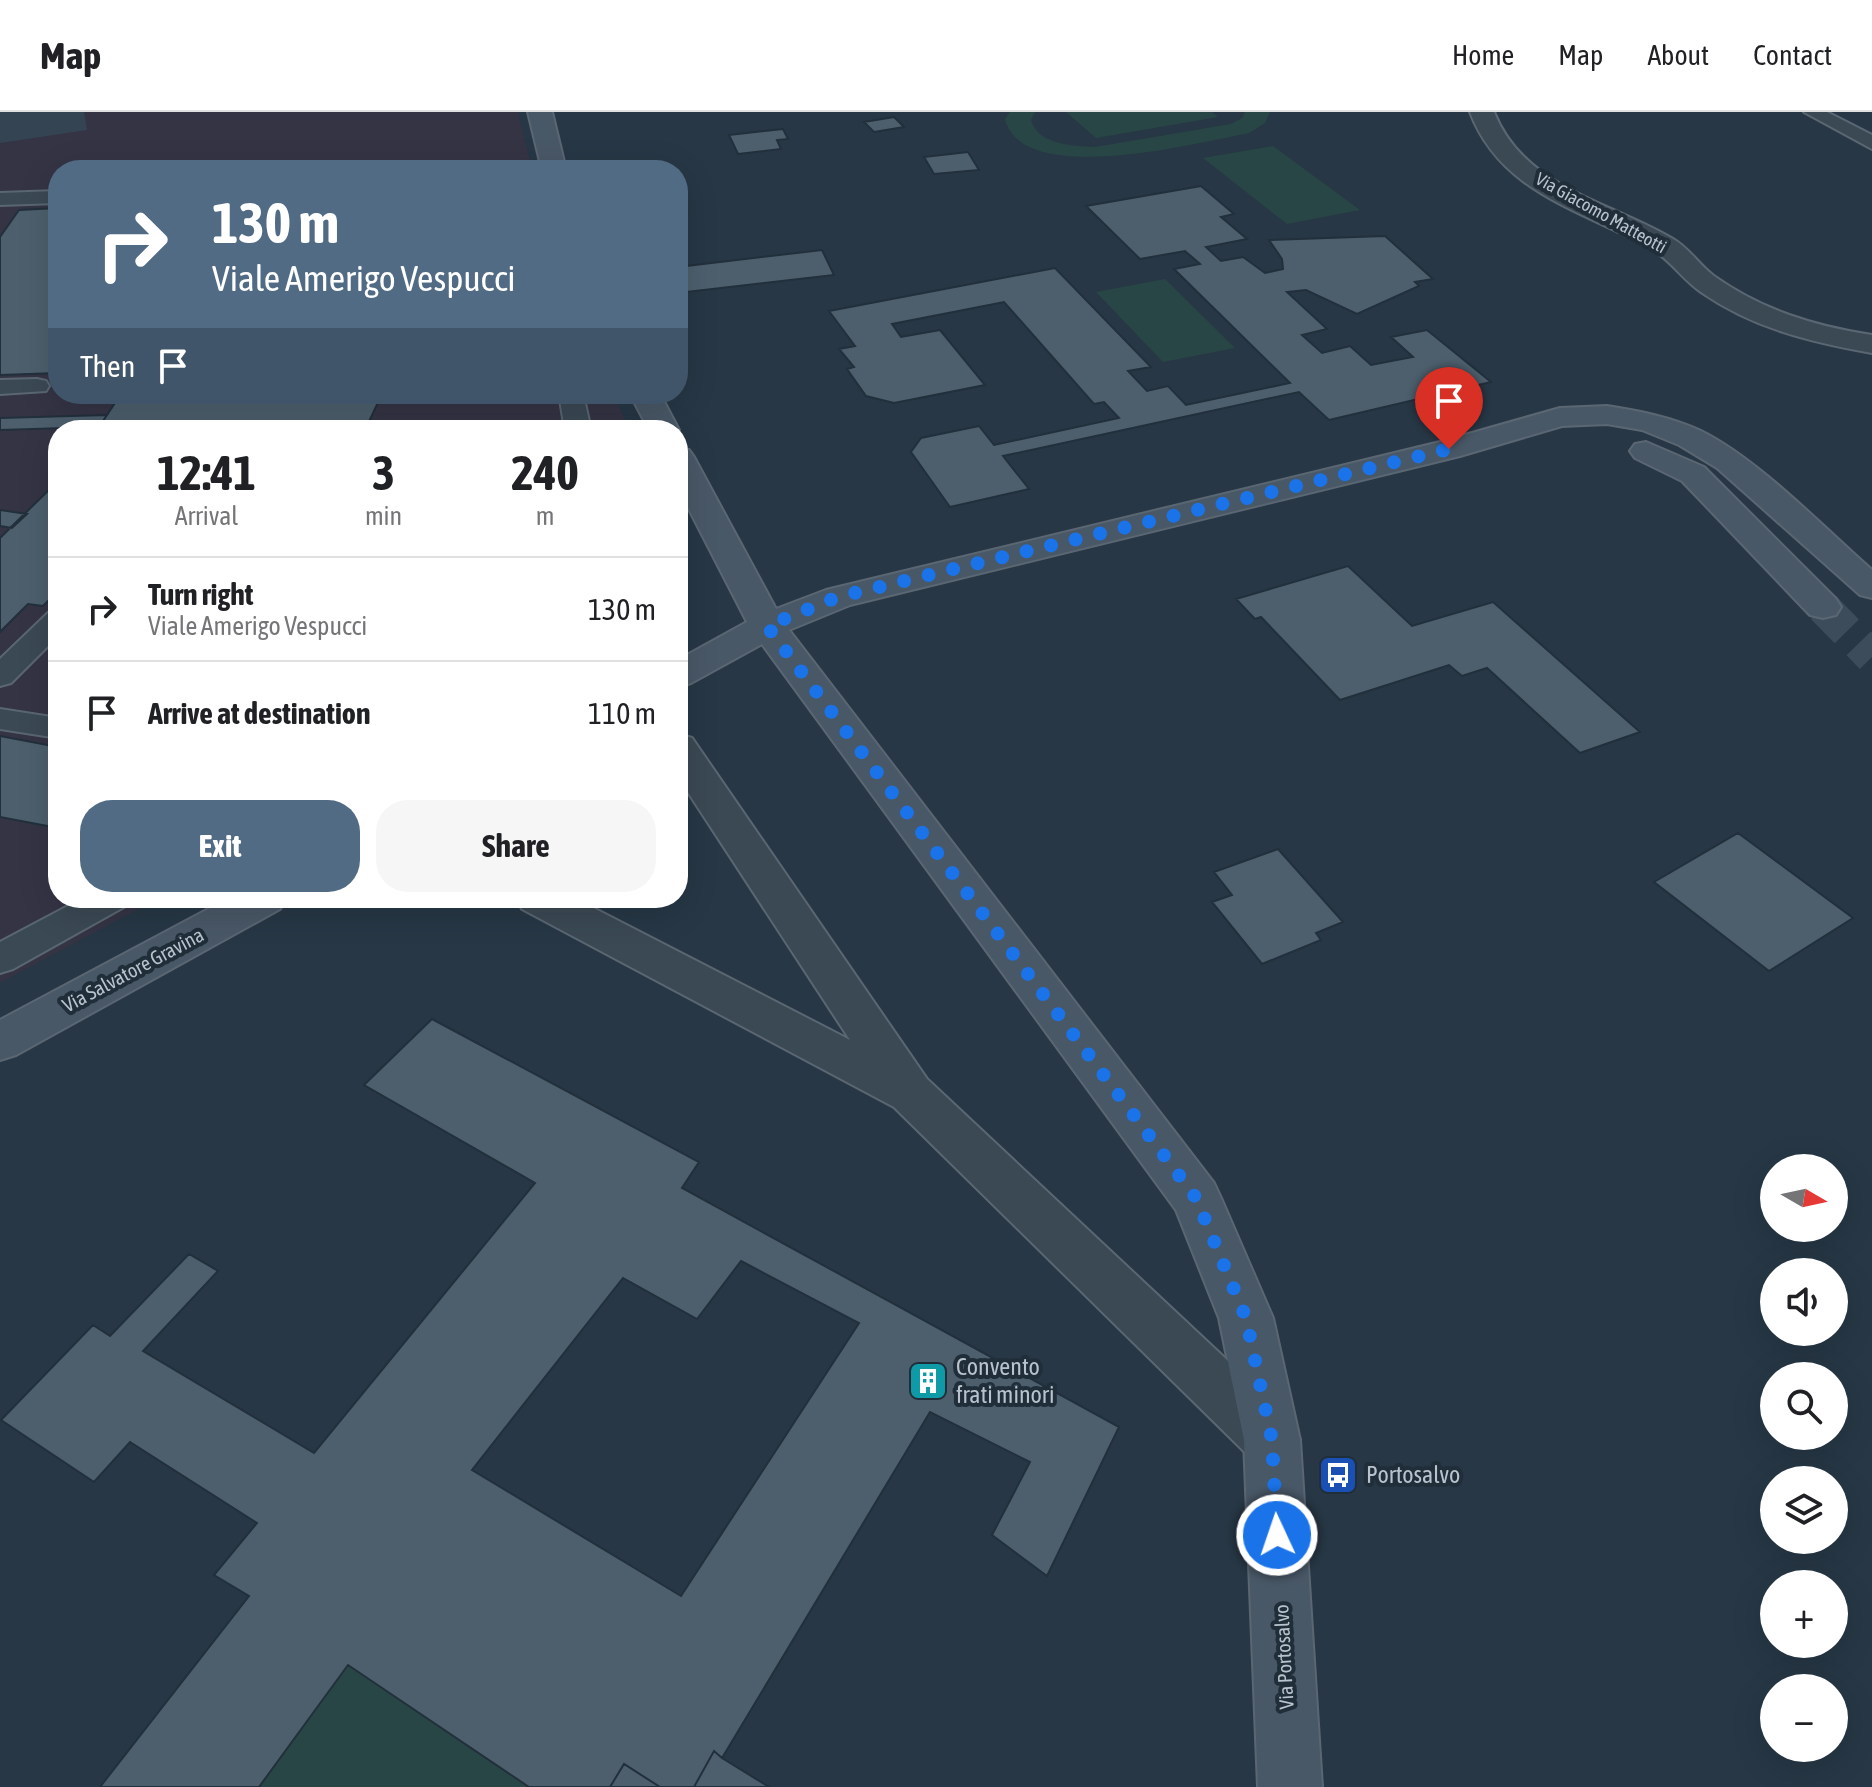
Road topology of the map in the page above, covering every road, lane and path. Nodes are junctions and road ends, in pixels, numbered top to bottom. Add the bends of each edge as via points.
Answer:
1 (540, 112) edge
2 (1482, 112) edge
3 (1813, 112) edge
4 (1872, 143) edge
5 (552, 160) edge
6 (48, 198) edge
7 (2, 201) edge
8 (1872, 344) edge
9 (37, 386) dead end
10 (0, 387) edge
11 (1449, 449) junction
12 (688, 491) edge
13 (1872, 588) edge
14 (1823, 607) tunnel mouth
15 (767, 626) junction
16 (48, 629) edge
17 (688, 669) edge
18 (0, 676) edge
19 (0, 719) edge
20 (48, 726) edge
21 (688, 762) edge
22 (94, 908) edge
23 (247, 908) edge
24 (556, 908) edge
25 (0, 959) edge
26 (0, 1042) edge
27 (911, 1093) junction
28 (1272, 1440) junction
29 (1290, 1787) edge

1 - 5 main road
2 - 8 street, Via Giacomo Matteotti via 1502,151 1523,170 1666,245 1720,293 1781,324
3 - 4 lane
6 - 7 lane
9 - 10 lane
11 - 13 main road via 1560,417 1607,415 1649,422 1728,461
11 - 14 main road via 1596,439 1644,450 1693,474
11 - 15 main road via 838,597
12 - 15 main road, Via Portosalvo
15 - 17 main road
15 - 28 main road, Via Portosalvo via 1196,1198 1246,1318
16 - 18 lane
19 - 20 lane
21 - 27 street
22 - 25 lane
23 - 26 main road, Via Salvatore Gravina
24 - 27 street
27 - 28 street
28 - 29 main road, Via Portosalvo

